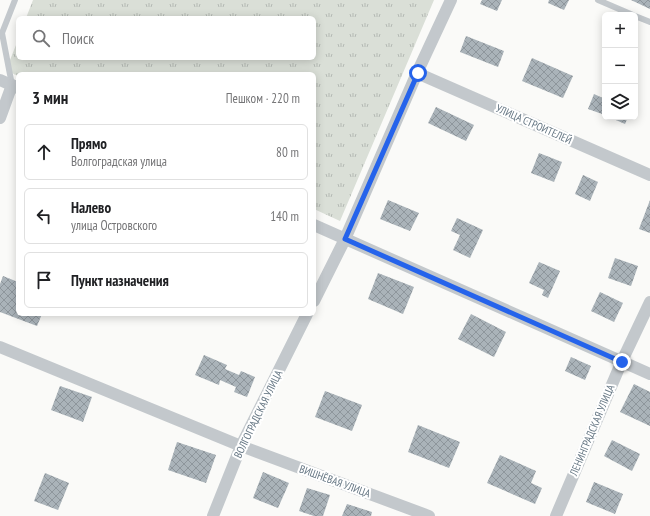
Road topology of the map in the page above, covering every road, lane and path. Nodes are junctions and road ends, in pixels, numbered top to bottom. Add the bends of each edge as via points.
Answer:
1 (15, 0) edge
2 (451, 0) edge
3 (598, 0) edge
4 (627, 12) edge
5 (638, 17) edge
6 (650, 22) edge
7 (418, 73) junction
8 (0, 80) edge
9 (15, 87) edge
10 (0, 118) edge
11 (650, 175) edge
12 (316, 226) edge
13 (345, 239) junction
14 (316, 297) edge
15 (650, 302) edge
16 (306, 316) edge
17 (0, 347) edge
18 (622, 362) junction
19 (650, 374) edge
20 (241, 446) junction
21 (213, 516) edge
22 (429, 516) edge
23 (556, 516) edge

1 - 9 lane via 2,33
2 - 7 street
3 - 4 lane
5 - 6 lane
7 - 11 street, УЛИЦА СТРОИТЕЛЕЙ
7 - 13 street
8 - 9 street
9 - 10 street
12 - 13 street
13 - 14 street
13 - 18 street
15 - 18 street, ЛЕНИНГРАДСКАЯ УЛИЦА
16 - 20 street, ВОЛГОГРАДСКАЯ УЛИЦА
17 - 20 street, ВИШНЁВАЯ УЛИЦА
18 - 19 street
18 - 23 street, ЛЕНИНГРАДСКАЯ УЛИЦА
20 - 21 street, ВОЛГОГРАДСКАЯ УЛИЦА
20 - 22 street, ВИШНЁВАЯ УЛИЦА

